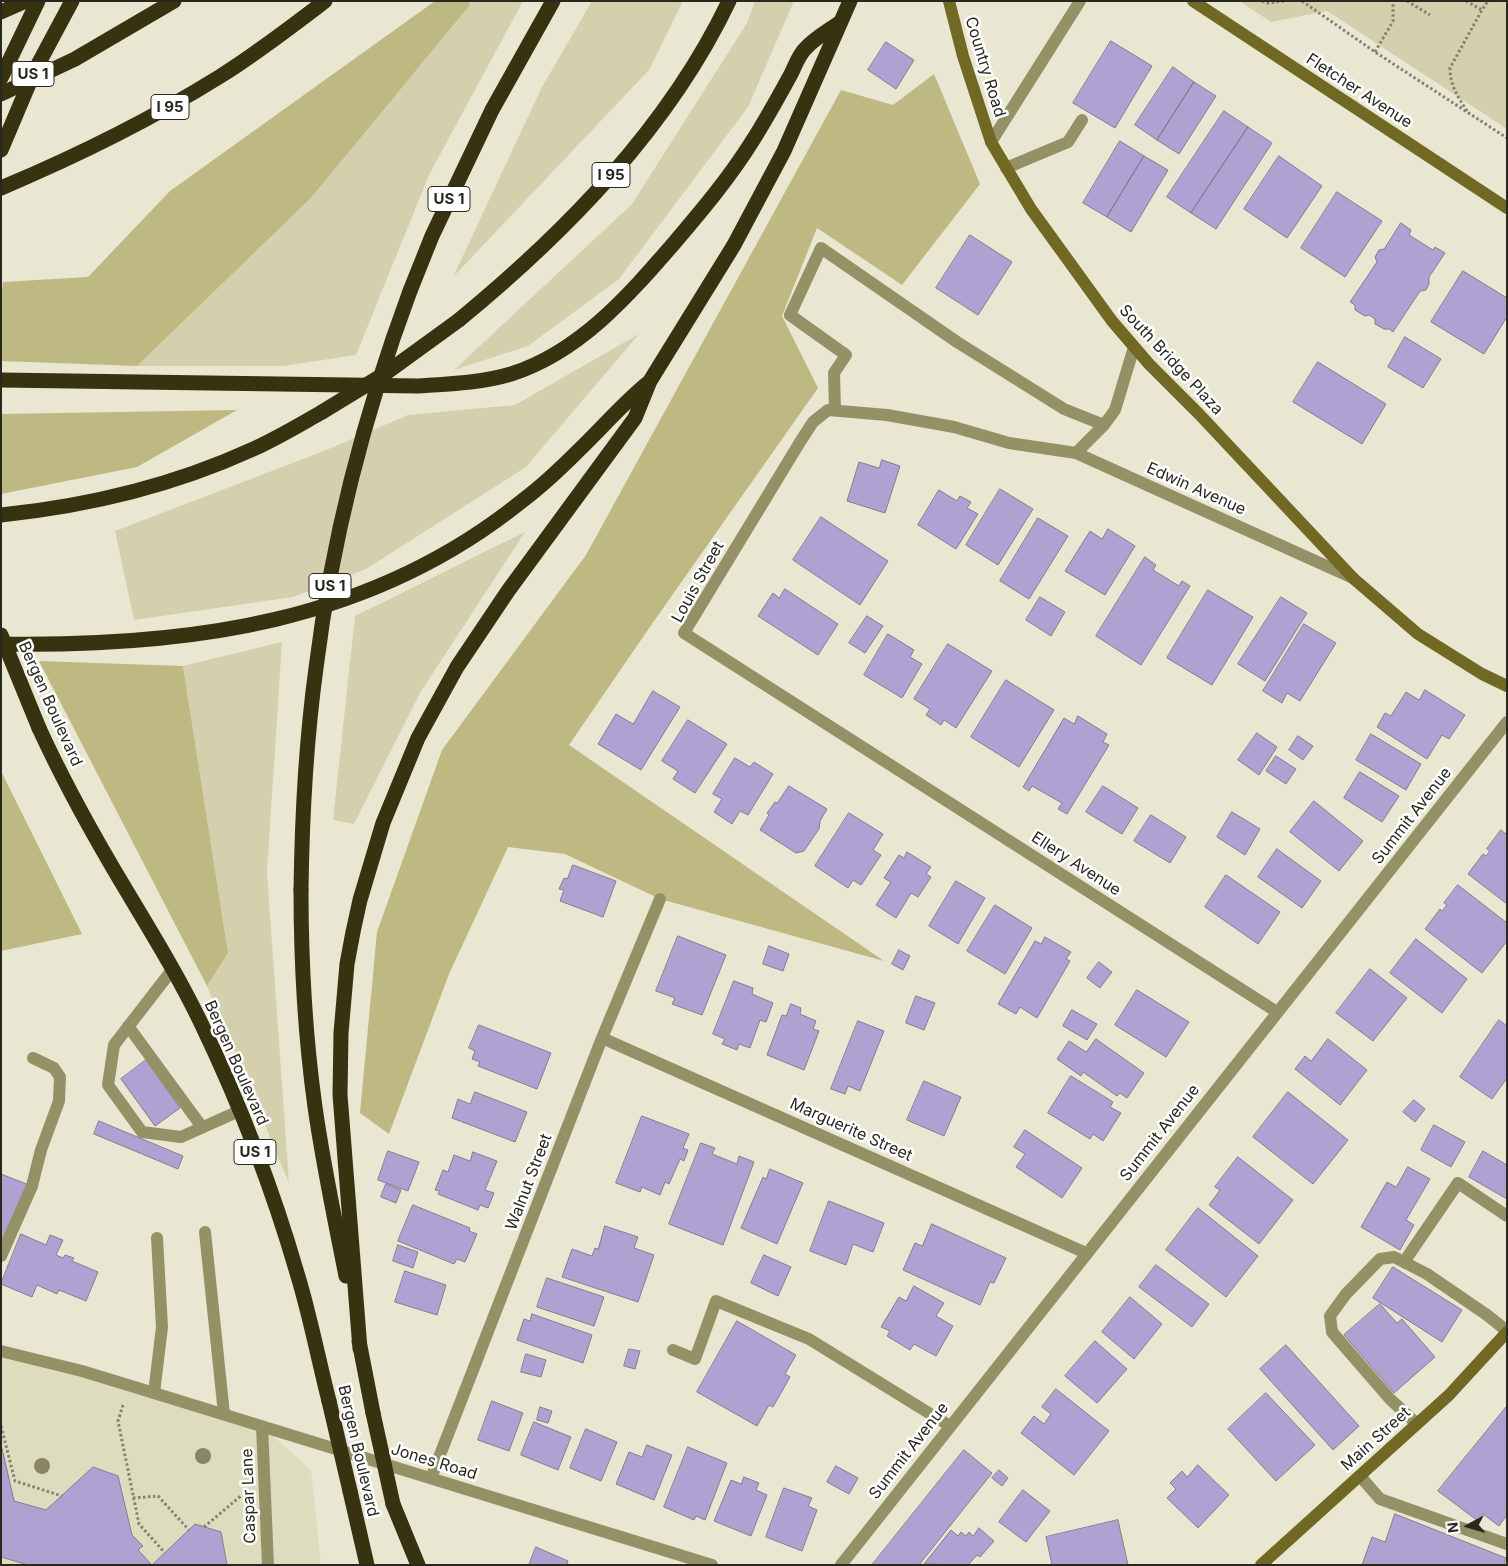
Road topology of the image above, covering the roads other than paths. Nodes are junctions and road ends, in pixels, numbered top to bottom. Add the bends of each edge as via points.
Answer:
1 (26, 1) edge
2 (38, 1) edge
3 (72, 1) edge
4 (174, 1) edge
5 (325, 1) edge
6 (552, 1) edge
7 (729, 1) edge
8 (850, 1) edge
9 (949, 1) edge
10 (1080, 1) edge
11 (1193, 1) edge
12 (1, 12) edge
13 (841, 22) junction
14 (1, 78) edge
15 (1, 94) edge
16 (1082, 120) dead end
17 (991, 142) junction
18 (1, 150) edge
19 (1006, 168) junction
20 (1, 188) edge
21 (1507, 208) edge
22 (1134, 347) junction
23 (1, 380) edge
24 (650, 381) junction
25 (835, 410) junction
26 (1104, 425) junction
27 (1076, 453) junction
28 (47, 509) junction
29 (1, 515) edge
30 (1, 523) edge
31 (1354, 578) junction
32 (1, 635) edge
33 (1, 644) edge
34 (1507, 686) edge
35 (1507, 722) edge
36 (856, 743) joint
37 (660, 899) dead end
38 (172, 970) junction
39 (1277, 1012) junction
40 (128, 1026) junction
41 (602, 1038) junction
42 (33, 1058) dead end
43 (239, 1111) junction
44 (202, 1127) junction
45 (1507, 1216) edge
46 (204, 1232) dead end
47 (157, 1238) dead end
48 (1086, 1252) junction
49 (1, 1256) edge
50 (1404, 1262) junction
51 (1507, 1332) edge
52 (360, 1349) junction
53 (673, 1350) dead end
54 (1, 1351) edge
55 (154, 1393) junction
56 (224, 1414) junction
57 (1417, 1424) junction
58 (262, 1426) junction
59 (950, 1426) junction
60 (1360, 1476) junction
61 (431, 1478) junction
62 (393, 1504) junction
63 (1507, 1544) edge
64 (268, 1565) edge
65 (366, 1565) edge
66 (409, 1565) edge
67 (418, 1565) edge
68 (712, 1565) edge
69 (840, 1565) edge
70 (1261, 1565) edge

1 - 12 highway
2 - 14 highway
3 - 18 highway, US 1, bridge via 34,72
4 - 15 highway via 75,59
5 - 20 highway, I 95 via 221,76 161,112
6 - 52 highway, US 1, bridge via 492,110 432,236 390,344 346,502 316,667 305,788 301,890 304,992 315,1107
7 - 28 highway, I 95, bridge via 684,81 618,167 535,253 459,320 386,373 251,450 174,480 108,498
8 - 13 highway
9 - 17 main road, Country Road
10 - 17 street
11 - 21 main road, Fletcher Avenue
13 - 23 highway via 804,49 728,178 654,267 588,332 533,365 491,379 418,386
13 - 24 highway via 761,198
16 - 19 street via 1068,142
17 - 19 main road, South Bridge Plaza
19 - 22 main road, South Bridge Plaza via 1070,264
22 - 26 street via 1115,410
22 - 31 main road, South Bridge Plaza
24 - 33 highway via 549,478 499,519 430,562 370,590 271,622 203,634 116,641
24 - 52 highway via 635,418 508,591 457,667 411,755 370,862 347,964 340,1066
25 - 26 street via 834,373 846,355 790,315 821,248 982,358 1064,409
25 - 27 street, Edwin Avenue via 954,426 1009,443
25 - 36 street, Louis Street via 828,410 813,422 684,633
26 - 27 street
27 - 31 street, Edwin Avenue
28 - 29 highway, I 95
28 - 30 highway
31 - 34 main road, Edwin Avenue via 1418,634
32 - 38 highway, Bergen Boulevard / US 1, bridge via 39,728 82,813
35 - 39 street, Summit Avenue
36 - 39 street, Ellery Avenue
37 - 41 street, Walnut Street
38 - 40 street
38 - 43 highway, Bergen Boulevard / US 1 via 200,1022
39 - 48 street, Summit Avenue
40 - 44 street
40 - 44 street via 114,1045 108,1085 142,1132 181,1136
41 - 48 street, Marguerite Street
41 - 61 street, Walnut Street
42 - 49 street via 54,1068 60,1077 58,1101 32,1186
43 - 44 street
43 - 65 highway, Bergen Boulevard / US 1, bridge via 297,1272 330,1401
45 - 50 street via 1458,1183
46 - 56 street
47 - 55 street via 162,1327
48 - 59 street, Summit Avenue
50 - 51 street via 1428,1274
50 - 57 street via 1394,1257 1380,1259 1330,1316 1332,1332 1390,1399
51 - 57 main road, Main Street via 1449,1395
52 - 62 highway, Bergen Boulevard / US 1, bridge
53 - 59 street via 696,1359 716,1301 809,1339
54 - 55 street, Jones Road
55 - 56 street, Jones Road
56 - 58 street, Jones Road
57 - 60 main road, Main Street
58 - 61 street, Jones Road
58 - 64 street, Caspar Lane
59 - 69 street, Summit Avenue
60 - 63 street via 1380,1499
60 - 70 main road, Main Street
61 - 68 street, Jones Road
62 - 66 highway, Bergen Boulevard / US 1
62 - 67 highway

